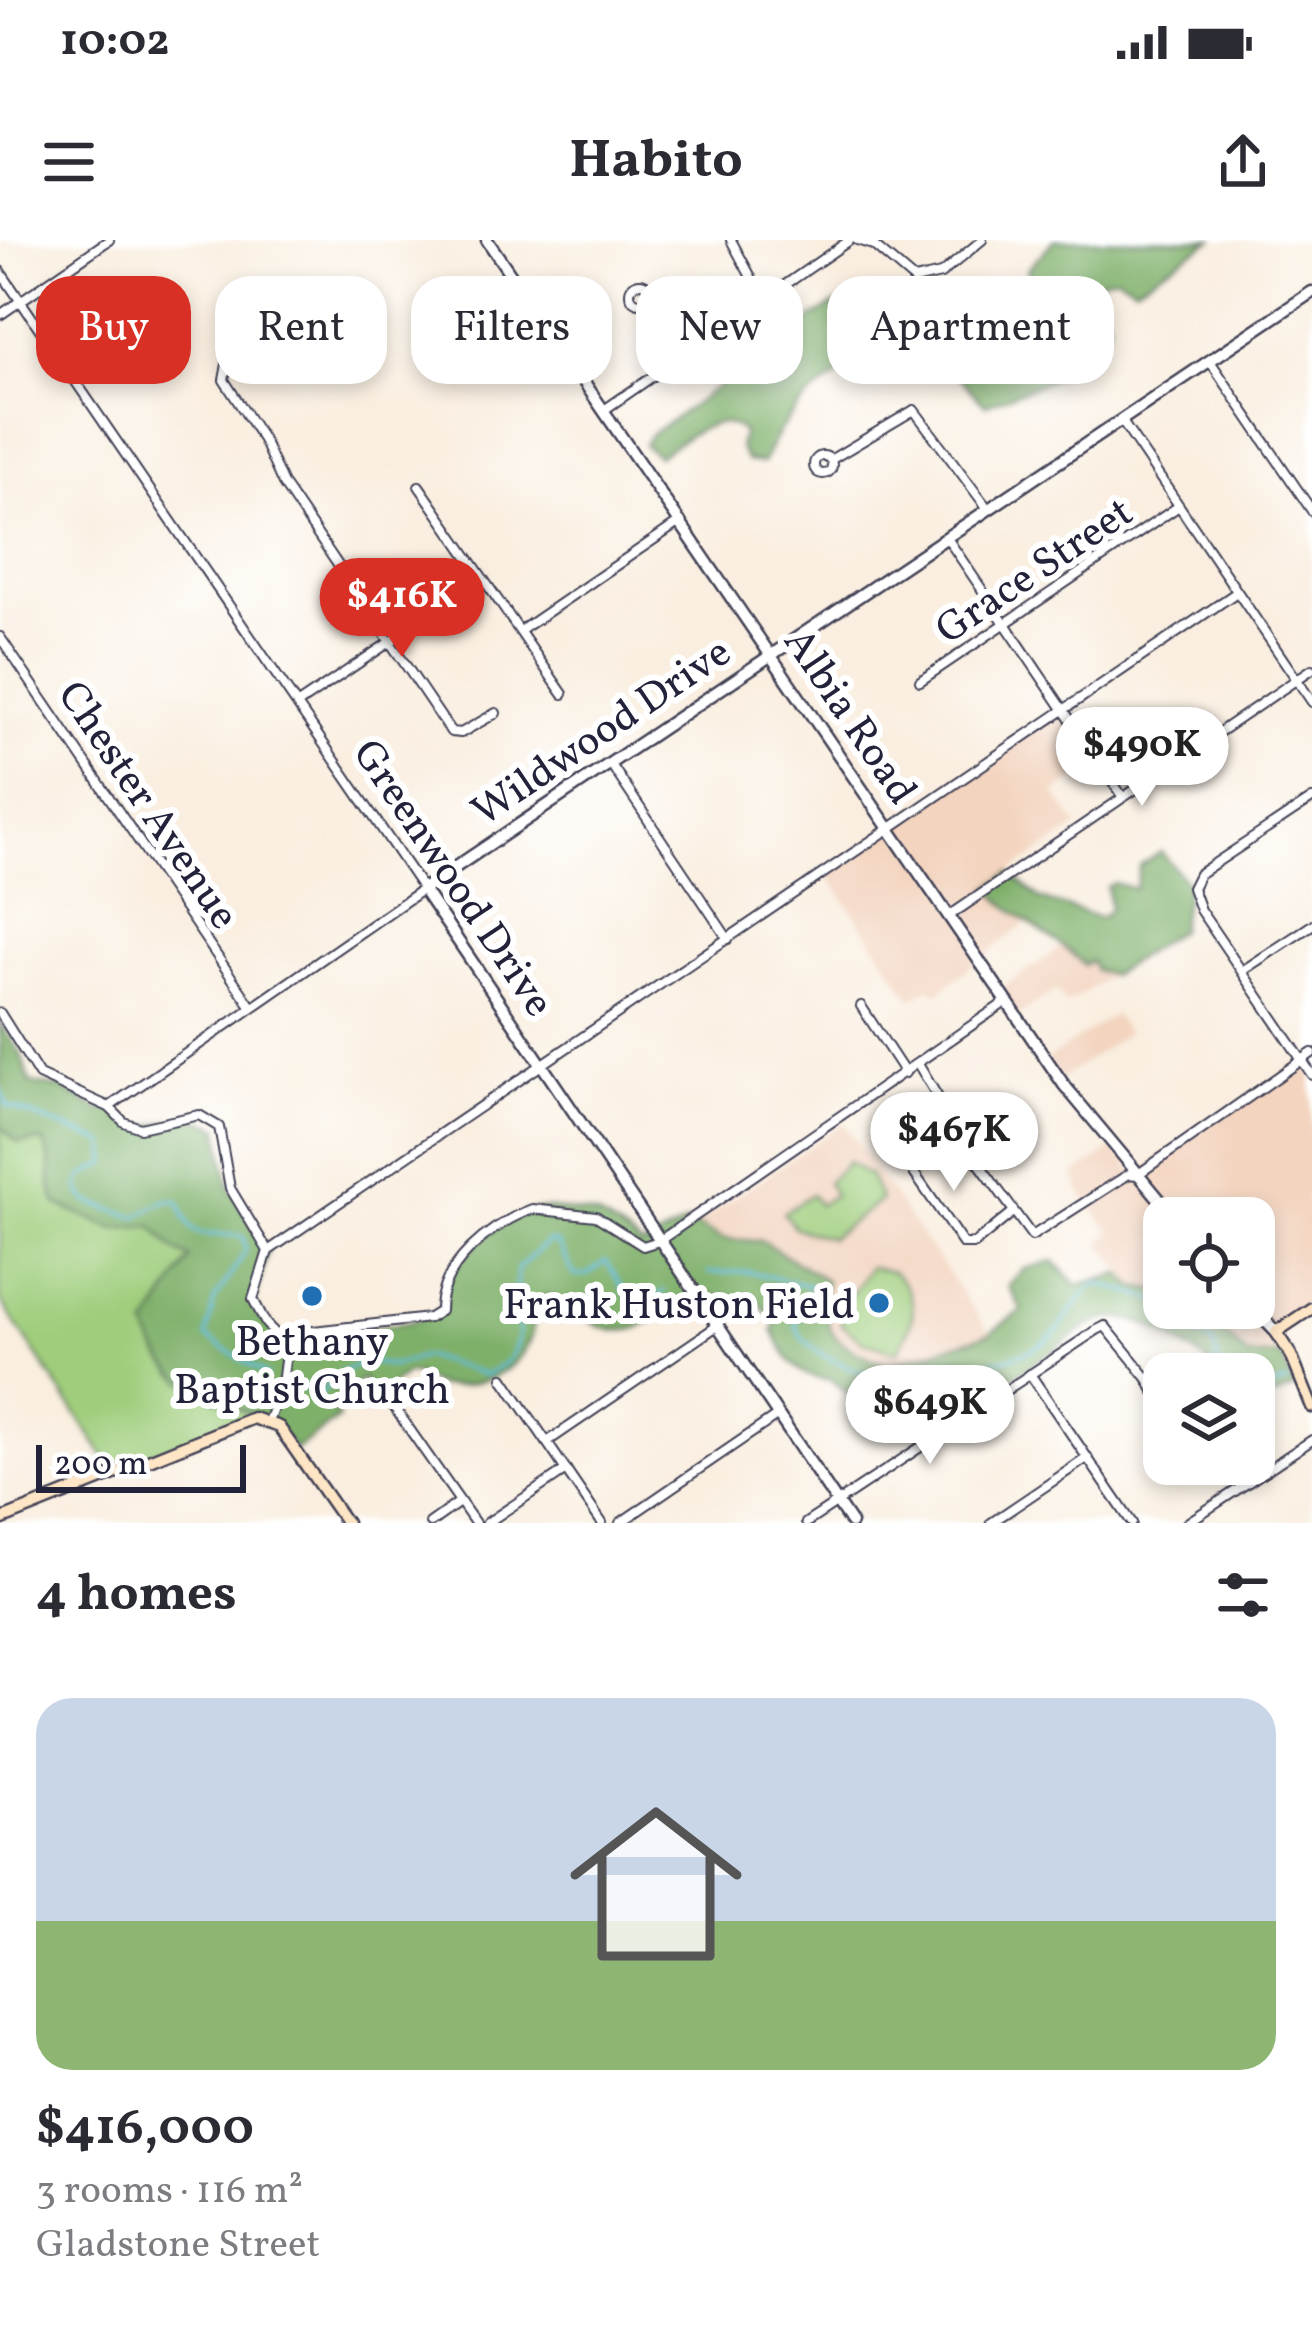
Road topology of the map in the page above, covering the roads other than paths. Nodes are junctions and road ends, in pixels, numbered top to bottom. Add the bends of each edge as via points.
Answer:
1 (110, 240) edge
2 (487, 240) edge
3 (730, 240) edge
4 (853, 240) edge
5 (982, 240) edge
6 (0, 271) edge
7 (750, 276) edge
8 (801, 276) edge
9 (1312, 292) edge
10 (20, 302) junction
11 (0, 315) edge
12 (1209, 360) junction
13 (227, 384) edge
14 (641, 384) edge
15 (604, 410) junction
16 (1120, 420) junction
17 (832, 459) dead end
18 (419, 486) dead end
19 (1179, 506) junction
20 (989, 510) junction
21 (1312, 511) edge
22 (681, 521) junction
23 (947, 538) junction
24 (483, 579) junction
25 (1237, 592) junction
26 (1005, 624) junction
27 (520, 632) junction
28 (0, 637) edge
29 (389, 642) junction
30 (770, 656) junction
31 (1312, 669) edge
32 (1296, 678) junction
33 (920, 682) dead end
34 (562, 694) dead end
35 (1312, 702) edge
36 (298, 704) junction
37 (1063, 711) junction
38 (496, 713) dead end
39 (610, 763) junction
40 (1122, 796) junction
41 (1312, 799) edge
42 (888, 828) junction
43 (423, 889) junction
44 (949, 916) junction
45 (1312, 925) edge
46 (728, 939) junction
47 (1242, 971) junction
48 (1007, 1001) junction
49 (251, 1006) junction
50 (861, 1006) dead end
51 (0, 1013) edge
52 (1312, 1053) edge
53 (1302, 1061) junction
54 (542, 1064) junction
55 (918, 1064) junction
56 (905, 1073) junction
57 (1312, 1076) edge
58 (109, 1107) junction
59 (957, 1131) junction
60 (1137, 1175) junction
61 (1156, 1197) edge
62 (1012, 1213) junction
63 (659, 1241) junction
64 (268, 1251) junction
65 (1307, 1311) edge
66 (717, 1326) junction
67 (1273, 1329) edge
68 (1276, 1332) junction
69 (285, 1340) junction
70 (1292, 1354) junction
71 (1143, 1373) edge
72 (1030, 1374) junction
73 (503, 1378) dead end
74 (387, 1397) dead end
75 (1312, 1407) edge
76 (778, 1415) junction
77 (268, 1422) junction
78 (1312, 1440) edge
79 (547, 1442) junction
80 (1087, 1458) junction
81 (566, 1470) junction
82 (837, 1502) junction
83 (458, 1503) junction
84 (0, 1520) edge
85 (346, 1523) edge
86 (430, 1523) edge
87 (475, 1523) edge
88 (487, 1523) edge
89 (602, 1523) edge
90 (620, 1523) edge
91 (806, 1523) edge
92 (851, 1523) edge
93 (991, 1523) edge
94 (1132, 1523) edge
95 (1186, 1523) edge

1 - 10 street
2 - 15 street, Albia Road
3 - 7 street
4 - 5 street via 873,245 914,280 941,274
4 - 8 street
6 - 10 street, Greenwood Drive
9 - 12 street, Wildwood Drive
10 - 11 street
10 - 36 street, Greenwood Drive
12 - 16 street, Wildwood Drive
12 - 21 street
13 - 29 street
14 - 15 street
15 - 22 street, Albia Road
16 - 19 street
16 - 20 street, Wildwood Drive
17 - 20 street via 914,410
18 - 24 street
19 - 25 street
19 - 26 street, Grace Street
20 - 23 street, Wildwood Drive
22 - 27 street
22 - 30 street, Albia Road
23 - 26 street
23 - 30 street, Wildwood Drive
24 - 27 street
24 - 29 street
25 - 32 street
25 - 37 street
26 - 33 street, Grace Street
26 - 37 street
27 - 34 street
28 - 49 street, Chester Avenue
29 - 36 street
29 - 38 street via 451,732
30 - 39 street, Wildwood Drive
30 - 42 street, Albia Road
31 - 32 street
32 - 35 street
32 - 40 street
36 - 43 street, Greenwood Drive
37 - 40 street
37 - 42 street
39 - 43 street, Wildwood Drive
39 - 46 street
40 - 44 street
41 - 47 street via 1196,878 1200,910
42 - 44 street, Albia Road
42 - 46 street
43 - 49 street, Wildwood Drive
43 - 54 street, Greenwood Drive
44 - 48 street, Albia Road
45 - 47 street
46 - 54 street
47 - 53 street
48 - 55 street
48 - 60 street, Albia Road
49 - 58 street, Wildwood Drive
50 - 56 street
51 - 58 street via 39,1075
52 - 53 street
53 - 57 street
53 - 60 street
54 - 63 street, Greenwood Drive
54 - 64 street
55 - 56 street
55 - 59 street
56 - 63 street
58 - 64 street via 140,1128 192,1116 213,1121 225,1140 230,1188
59 - 62 street
59 - 62 street via 913,1165 932,1201 969,1246
60 - 61 street, Albia Road
60 - 62 street via 1036,1235
63 - 66 street, Greenwood Drive
63 - 69 street via 633,1242 596,1216 532,1210 465,1255 440,1290 440,1311 429,1318
64 - 69 street via 253,1299
65 - 68 main road
65 - 70 main road via 1294,1328
66 - 76 street, Greenwood Drive
66 - 79 street
67 - 68 street
68 - 70 main road
69 - 77 street
70 - 75 main road
71 - 72 street via 1106,1326
72 - 80 street
72 - 82 street
73 - 79 street
74 - 83 street
76 - 82 street, Greenwood Drive
76 - 90 street
77 - 84 main road via 253,1418
77 - 85 main road
78 - 95 street
79 - 81 street
80 - 93 street
80 - 94 street
81 - 88 street
81 - 89 street
82 - 91 street
82 - 92 street, Greenwood Drive
83 - 86 street
83 - 87 street

